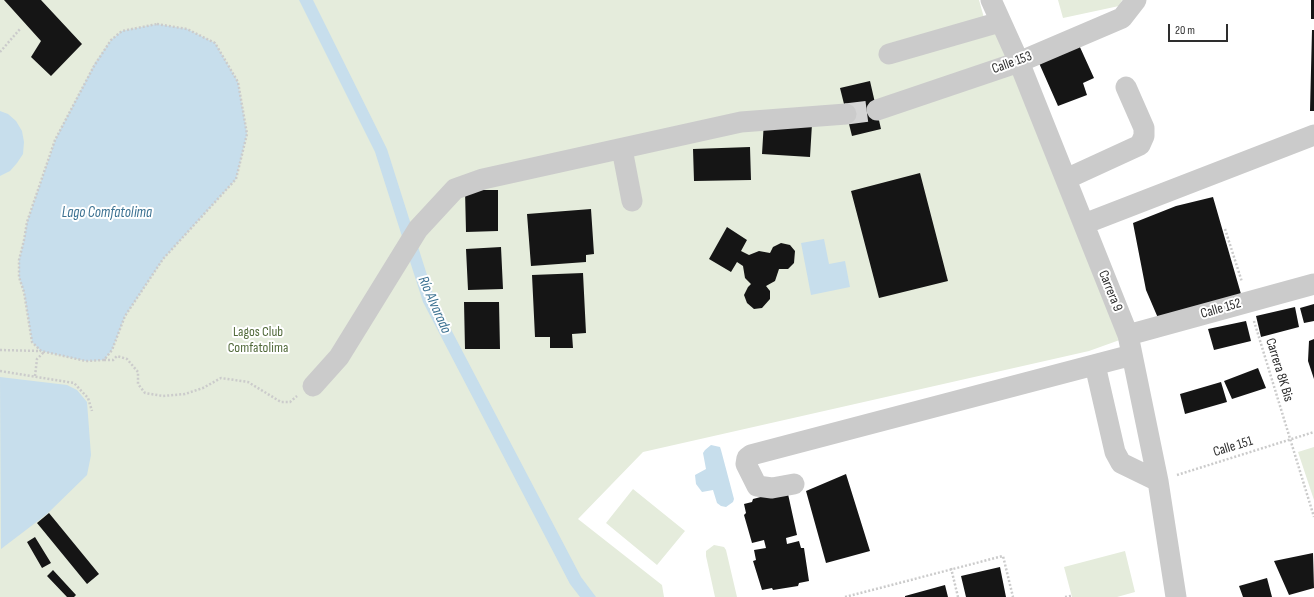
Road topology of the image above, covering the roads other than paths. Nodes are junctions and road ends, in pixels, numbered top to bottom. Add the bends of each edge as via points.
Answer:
1 (991, 0) edge
2 (1136, 0) edge
3 (1000, 22) junction
4 (889, 54) dead end
5 (1019, 62) junction
6 (1126, 87) dead end
7 (877, 110) tunnel mouth
8 (846, 114) tunnel mouth
9 (1314, 135) edge
10 (622, 149) junction
11 (1066, 179) junction
12 (632, 201) dead end
13 (1084, 224) junction
14 (1314, 284) edge
15 (1128, 335) junction
16 (1132, 355) junction
17 (1095, 365) junction
18 (313, 386) road end
19 (1158, 481) junction
20 (794, 484) dead end
21 (1176, 597) edge

1 - 3 street, Carrera 9
2 - 5 street, Calle 153 via 1122,18
3 - 4 street
3 - 5 street, Carrera 9
5 - 7 street, Calle 153
5 - 11 street, Carrera 9
6 - 11 street via 1144,128 1140,145
8 - 10 street via 741,122
9 - 13 street
10 - 12 street
10 - 18 street via 483,179 455,189 418,230 339,357
11 - 13 street, Carrera 9
13 - 15 street, Carrera 9
14 - 15 street, Calle 152
15 - 16 street, Carrera 9
16 - 17 street
16 - 19 street, Carrera 9
17 - 19 street via 1115,452 1121,463
17 - 20 street via 747,458 746,464 757,486 772,488
19 - 21 street, Carrera 9

